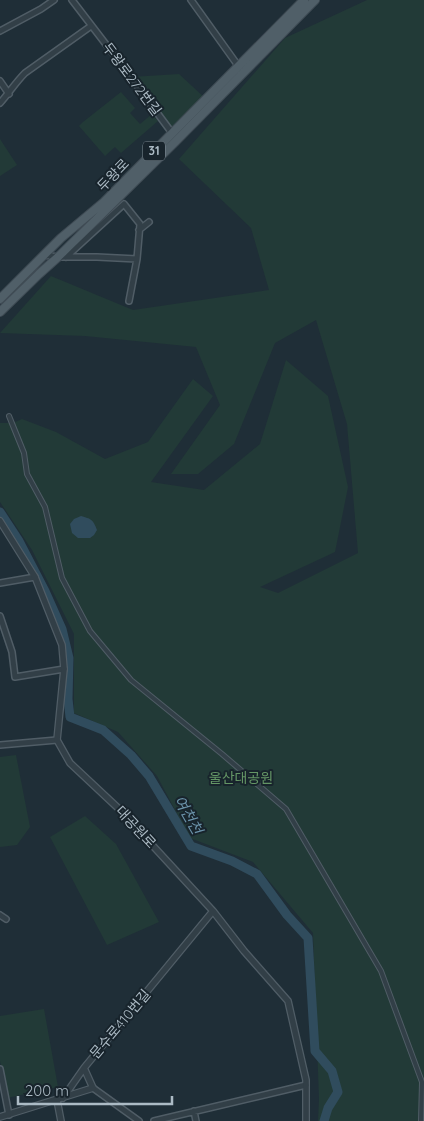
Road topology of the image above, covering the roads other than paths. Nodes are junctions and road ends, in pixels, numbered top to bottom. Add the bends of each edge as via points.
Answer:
1 (54, 0) edge
2 (72, 0) edge
3 (191, 0) edge
4 (304, 0) edge
5 (315, 0) edge
6 (91, 26) junction
7 (0, 31) edge
8 (238, 67) junction
9 (0, 80) edge
10 (9, 94) junction
11 (0, 103) edge
12 (172, 132) junction
13 (149, 222) dead end
14 (139, 230) junction
15 (44, 255) junction
16 (62, 257) junction
17 (137, 259) junction
18 (0, 299) edge
19 (129, 301) dead end
20 (0, 312) edge
21 (9, 416) dead end
22 (0, 521) edge
23 (34, 577) junction
24 (0, 583) edge
25 (0, 616) edge
26 (2, 629) edge
27 (64, 668) junction
28 (57, 740) junction
29 (0, 745) edge
30 (213, 911) junction
31 (0, 915) edge
32 (6, 919) dead end
33 (84, 1068) junction
34 (0, 1069) edge
35 (306, 1085) junction
36 (93, 1088) junction
37 (64, 1098) junction
38 (57, 1100) junction
39 (194, 1111) junction
40 (9, 1114) junction
41 (0, 1117) edge
42 (61, 1121) edge
43 (139, 1121) edge
44 (154, 1121) edge
45 (196, 1121) edge
46 (306, 1121) edge
47 (421, 1121) edge

1 - 7 street
2 - 6 street, 두왕로272번길
3 - 8 street
4 - 8 main road, 두왕로 / 31
5 - 16 main road
6 - 10 street via 25,74
6 - 12 street, 두왕로272번길
8 - 12 main road, 두왕로 / 31
9 - 10 street
10 - 11 street
12 - 15 main road, 두왕로 / 31 via 104,202
13 - 14 street
14 - 16 street via 140,224 124,204
14 - 17 street
15 - 16 street
15 - 18 main road, 두왕로 / 31
16 - 17 street
16 - 20 main road via 39,274
17 - 19 street
21 - 47 street via 24,453 27,474 45,507 62,578 90,631 132,680 286,809 381,970 422,1082
22 - 23 street
23 - 24 street
23 - 27 street via 62,644
25 - 26 street
26 - 27 street via 12,652 14,677
27 - 28 street
28 - 29 street
28 - 30 street, 대공원로 via 70,763 118,808
30 - 33 street, 문수로410번길
30 - 35 street, 대공원로 via 288,1001
31 - 32 street
33 - 36 street, 문수로410번길
33 - 37 street
34 - 40 street
35 - 39 street
35 - 46 street, 대공원로
36 - 37 street
36 - 43 street
37 - 38 street
38 - 40 street
38 - 42 street
39 - 44 street
39 - 45 street
40 - 41 street

